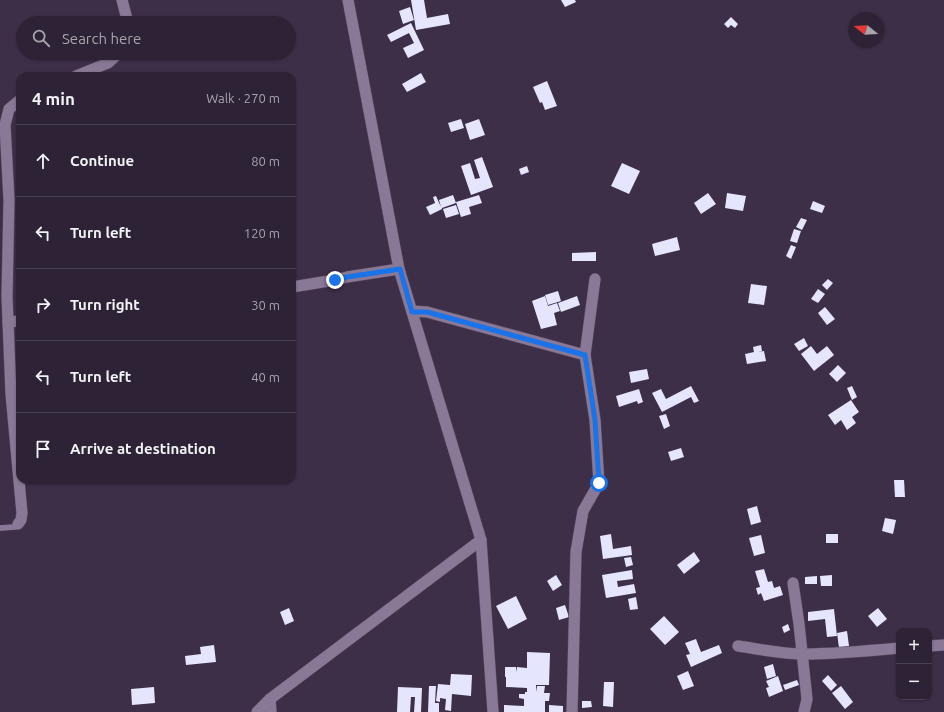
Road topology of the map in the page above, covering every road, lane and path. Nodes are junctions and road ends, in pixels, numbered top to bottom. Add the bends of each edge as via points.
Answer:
1 (122, 0) edge
2 (348, 0) edge
3 (126, 16) edge
4 (111, 60) edge
5 (86, 72) edge
6 (16, 103) edge
7 (400, 269) junction
8 (595, 279) dead end
9 (296, 286) edge
10 (412, 312) junction
11 (16, 321) edge
12 (8, 322) junction
13 (585, 355) junction
14 (16, 454) edge
15 (19, 484) edge
16 (18, 524) joint
17 (0, 528) edge
18 (481, 540) junction
19 (793, 583) dead end
20 (944, 645) edge
21 (738, 646) dead end
22 (932, 646) edge
23 (896, 648) edge
24 (802, 654) junction
25 (270, 699) junction
26 (256, 712) edge
27 (271, 712) edge
28 (493, 712) edge
29 (572, 712) edge
30 (804, 712) edge

1 - 3 street
2 - 7 street
4 - 5 street
6 - 12 street via 9,109 5,125 9,200
7 - 9 street
7 - 10 street
8 - 13 street
10 - 13 street via 427,312
10 - 18 street
11 - 12 street
12 - 14 street via 10,394
13 - 29 street via 595,420 599,483 583,511 576,552
15 - 16 street via 22,513
16 - 17 lane via 15,527
18 - 25 street
18 - 28 street
19 - 24 street
20 - 22 street
21 - 24 street
23 - 24 street
24 - 30 street via 807,699
25 - 26 street
25 - 27 street

